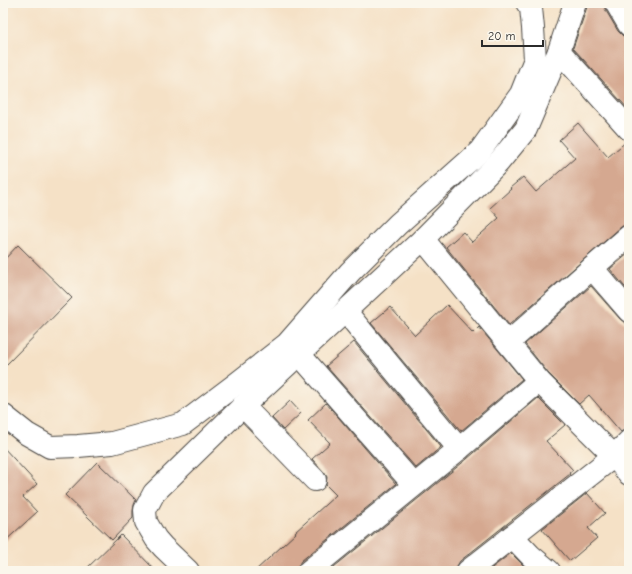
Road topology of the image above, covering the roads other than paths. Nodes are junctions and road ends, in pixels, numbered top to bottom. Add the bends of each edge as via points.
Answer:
1 (527, 3) edge
2 (575, 3) edge
3 (616, 3) edge
4 (629, 25) edge
5 (559, 51) junction
6 (629, 129) edge
7 (629, 236) edge
8 (423, 239) junction
9 (592, 268) junction
10 (346, 312) junction
11 (629, 312) edge
12 (508, 343) junction
13 (299, 354) junction
14 (539, 381) junction
15 (243, 406) junction
16 (3, 415) edge
17 (621, 448) edge
18 (458, 449) junction
19 (629, 474) edge
20 (315, 480) dead end
21 (414, 485) junction
22 (512, 536) junction
23 (188, 571) edge
24 (309, 571) edge
25 (468, 571) edge
26 (549, 571) edge

1 - 16 street via 531,8 535,59 521,94 480,151 398,224 350,272 287,344 183,424 112,442 50,447 27,434
2 - 5 street
3 - 4 street
5 - 6 street
5 - 8 street via 526,129 498,163
7 - 9 street
8 - 10 street
8 - 12 street
9 - 11 street
9 - 12 street
10 - 13 street
10 - 18 street
12 - 14 street
13 - 15 street
13 - 21 street
14 - 17 street
14 - 18 street
15 - 20 street
15 - 23 street via 154,493 144,510 146,522 156,539
17 - 19 street
17 - 22 street
18 - 21 street
21 - 24 street
22 - 25 street
22 - 26 street

